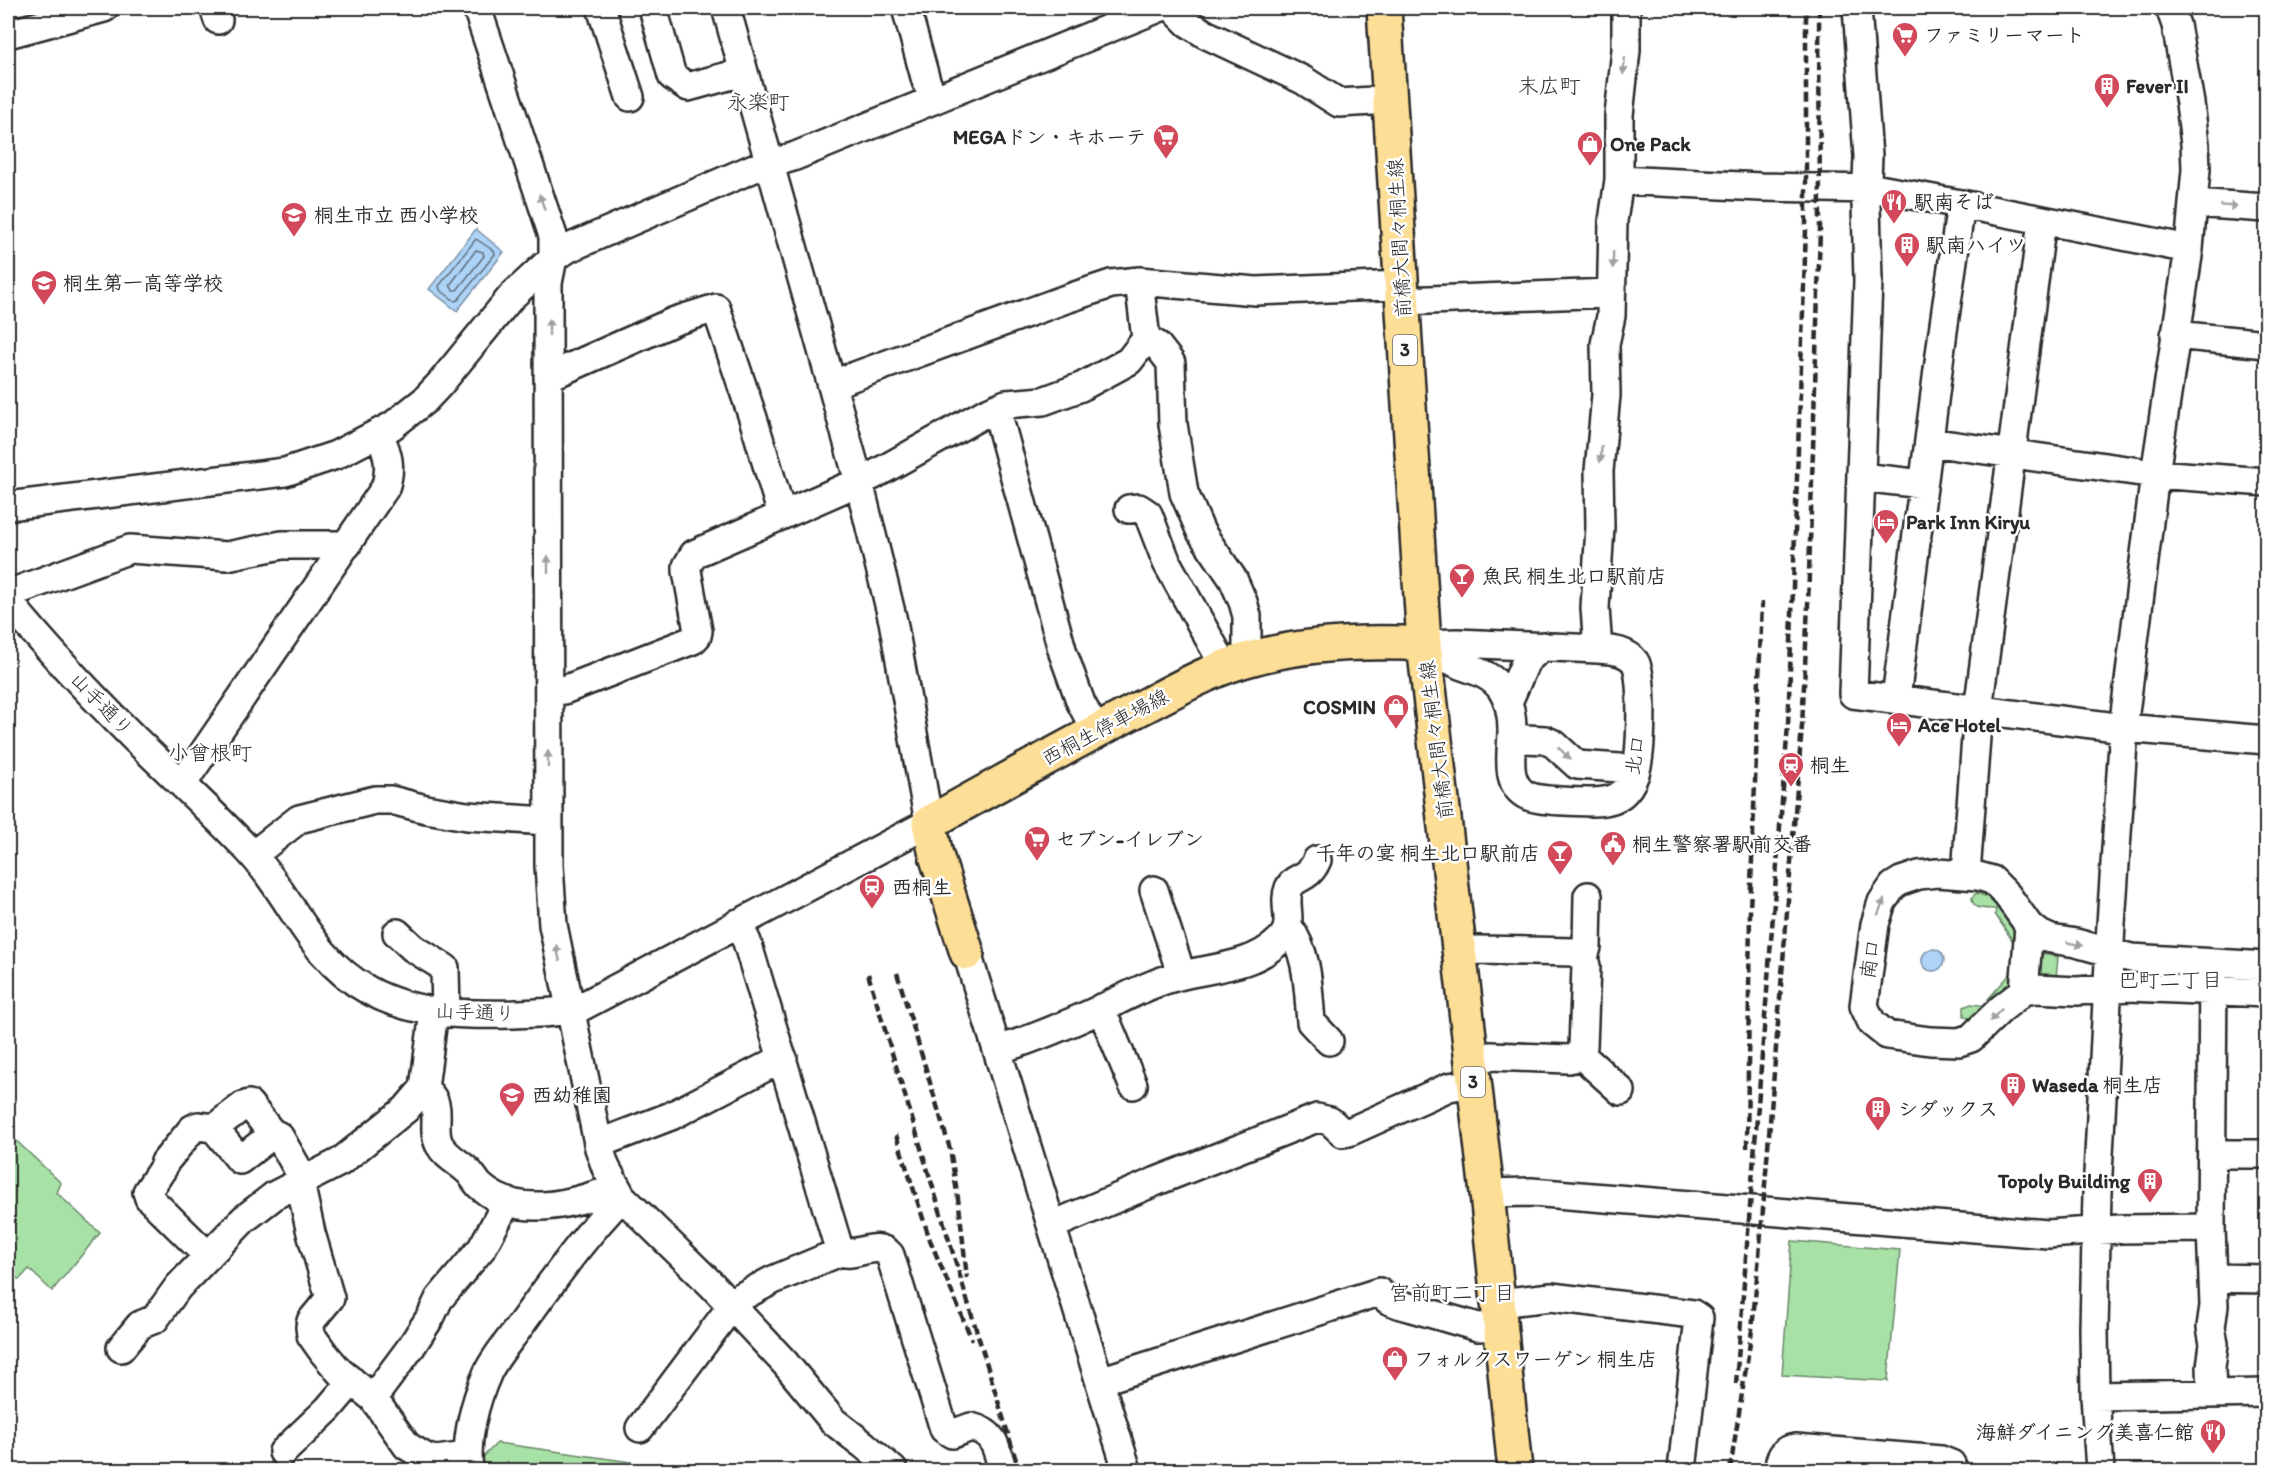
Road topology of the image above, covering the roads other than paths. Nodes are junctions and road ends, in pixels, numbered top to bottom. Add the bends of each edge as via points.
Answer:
1 (104, 8) edge
2 (477, 8) edge
3 (601, 8) edge
4 (652, 8) edge
5 (726, 8) edge
6 (906, 8) edge
7 (1159, 8) edge
8 (1173, 8) edge
9 (1384, 8) edge
10 (1626, 8) edge
11 (1857, 8) edge
12 (2170, 8) edge
13 (8, 34) edge
14 (743, 72) junction
15 (630, 97) dead end
16 (934, 99) junction
17 (1390, 100) junction
18 (770, 164) junction
19 (1619, 180) junction
20 (1867, 189) junction
21 (2193, 202) junction
22 (1961, 204) junction
23 (2266, 208) edge
24 (2042, 221) junction
25 (2188, 249) junction
26 (553, 258) junction
27 (1139, 281) junction
28 (1402, 293) junction
29 (1611, 293) junction
30 (2175, 335) junction
31 (1146, 339) junction
32 (2266, 344) edge
33 (548, 377) junction
34 (833, 384) junction
35 (996, 408) junction
36 (379, 434) junction
37 (1929, 442) junction
38 (2012, 454) junction
39 (2155, 474) junction
40 (1861, 477) junction
41 (859, 482) junction
42 (2266, 482) edge
43 (1923, 484) junction
44 (8, 506) edge
45 (1129, 509) dead end
46 (782, 515) junction
47 (347, 545) junction
48 (8, 594) edge
49 (8, 601) edge
50 (1424, 644) junction
51 (1543, 646) junction
52 (1598, 649) junction
53 (1238, 663) junction
54 (549, 691) junction
55 (1896, 698) junction
56 (1508, 702) junction
57 (1978, 710) junction
58 (2124, 728) junction
59 (1096, 731) junction
60 (2266, 740) edge
61 (1512, 747) junction
62 (1635, 774) junction
63 (184, 786) junction
64 (548, 821) junction
65 (929, 823) junction
66 (254, 855) junction
67 (1317, 861) dead end
68 (1966, 874) junction
69 (1154, 890) dead end
70 (1588, 896) dead end
71 (738, 923) junction
72 (1288, 926) junction
73 (2029, 926) junction
74 (397, 933) dead end
75 (1459, 952) junction
76 (2110, 952) junction
77 (967, 953) joint
78 (1584, 958) junction
79 (2213, 963) junction
80 (2266, 966) edge
81 (1179, 976) junction
82 (2108, 988) junction
83 (2213, 990) junction
84 (2024, 991) junction
85 (2266, 993) edge
86 (1101, 1008) junction
87 (570, 1010) junction
88 (440, 1012) junction
89 (1329, 1041) dead end
90 (997, 1050) junction
91 (1581, 1054) junction
92 (783, 1058) junction
93 (1472, 1070) junction
94 (1133, 1085) dead end
95 (424, 1088) junction
96 (1621, 1091) dead end
97 (214, 1128) junction
98 (271, 1132) junction
99 (598, 1144) junction
100 (2212, 1154) junction
101 (2266, 1154) edge
102 (302, 1181) junction
103 (619, 1193) junction
104 (1487, 1193) junction
105 (507, 1202) junction
106 (1053, 1225) junction
107 (2211, 1228) junction
108 (2096, 1231) junction
109 (840, 1252) junction
110 (208, 1256) junction
111 (2214, 1278) junction
112 (2266, 1279) edge
113 (732, 1306) junction
114 (1500, 1314) junction
115 (121, 1348) dead end
116 (352, 1381) junction
117 (1100, 1381) junction
118 (2266, 1393) edge
119 (2212, 1394) junction
120 (2095, 1396) junction
121 (373, 1398) junction
122 (640, 1428) dead end
123 (283, 1452) dead end
124 (468, 1463) edge
125 (893, 1470) edge
126 (1003, 1470) edge
127 (1127, 1470) edge
128 (1515, 1470) edge
129 (1682, 1470) edge
130 (1779, 1470) edge
131 (1954, 1470) edge
132 (2100, 1470) edge

1 - 13 street
26 -> 2 street via 553,236
3 - 15 street
4 - 14 street via 676,81 688,87
5 - 14 street
6 - 16 street
7 - 16 street
8 - 17 street via 1205,34 1288,72 1339,103
9 - 17 main road, 前橋大間々桐生線 / 3
10 -> 19 street
11 - 20 street
12 - 21 street via 2194,129
14 - 18 street
16 - 18 street
17 - 28 main road, 前橋大間々桐生線 / 3
18 - 26 street via 579,243
18 - 34 street
19 - 20 street
19 -> 29 street via 1613,221
20 - 22 street
20 - 40 street
21 -> 23 street
21 - 25 street
22 - 24 street
22 - 37 street
24 - 25 street
24 - 38 street
25 - 30 street
33 -> 26 street via 548,283
26 - 36 street via 494,316 440,384
27 - 28 street via 1256,291
27 - 31 street
27 - 34 street via 1111,284 1063,300
28 - 29 street
28 - 50 main road, 前橋大間々桐生線 / 3
29 -> 52 street via 1599,471 1595,608
30 - 32 street
30 - 39 street
31 - 35 street via 1129,361 1081,387 1043,401
31 - 53 street via 1157,345 1171,363 1173,424 1184,493 1201,532 1233,579 1247,616 1247,648
33 - 46 street via 675,321 716,308
54 -> 33 street
34 - 41 street
35 - 41 street
35 - 59 street via 1063,653
36 - 44 street via 336,455 285,472
36 - 47 street via 390,462 388,478
37 - 38 street
37 - 43 street
38 - 39 street
38 - 57 street
39 - 42 street
39 - 58 street
40 - 43 street
40 - 55 street via 1853,694
41 - 46 street
41 - 65 street via 893,621
43 - 55 street
45 - 53 street via 1139,508 1148,514 1167,563
46 - 54 street via 690,558 687,571 698,631 693,640 564,690
47 - 48 street via 282,545 227,556 130,549
47 - 63 street
49 - 63 street, 山手通り via 40,641
50 - 51 street, 北口 / 北口
50 - 53 main road, 西桐生停車場線 via 1358,643 1288,650
50 - 56 street via 1487,676
50 - 75 main road, 前橋大間々桐生線 / 3
51 - 52 street, 北口 / 北口
51 - 56 street via 1526,661
52 - 62 street, 北口 / 北口 via 1627,655 1639,671
53 - 59 main road, 西桐生停車場線 via 1196,679
64 -> 54 street
55 - 57 street
56 - 61 street, 北口 / 北口
57 - 58 street
57 - 68 street
58 - 60 street
58 - 76 street
59 - 65 main road, 西桐生停車場線
61 -> 62 street via 1526,739 1545,740 1577,765 1620,768
61 - 62 street, 北口 / 北口 via 1514,782 1521,792 1533,797 1609,800 1626,790
63 - 66 street, 山手通り
64 - 66 street via 467,816 375,800 299,819
87 -> 64 street via 553,925
65 - 71 street, 山手通り
65 - 77 main road
66 - 88 street, 山手通り via 332,965 369,991 411,1007
67 - 72 street via 1312,871 1289,887
68 - 73 street, 南口 / 南口 via 1998,884
84 -> 68 street, 南口 / 南口 via 1971,1038 1959,1042 1887,1035 1867,1015 1865,993 1875,924 1888,892 1901,881 1919,875
69 - 81 street
70 - 78 street
71 - 87 street, 山手通り
71 - 92 street
72 - 81 street via 1277,943 1250,959
72 - 89 street via 1306,967 1311,1022
73 -> 76 street, 南口 / 南口 via 2051,939
73 - 84 street
74 - 88 street via 445,968
75 - 78 street via 1575,952
75 - 93 main road, 前橋大間々桐生線 / 3
76 - 79 street, 南口 via 2140,959
76 - 82 street
77 - 90 street
78 - 91 street
79 - 80 street, 南口
79 - 83 street
81 - 86 street via 1154,982
82 - 83 street
82 - 84 street
82 - 108 street
83 - 85 street
83 - 100 street
86 - 90 street
86 - 94 street
87 - 88 street, 山手通り via 465,1015
87 - 99 street
88 - 95 street
90 - 106 street
91 - 93 street via 1568,1059 1491,1056
91 - 96 street
92 - 99 street via 671,1116
92 - 109 street
93 - 104 main road, 前橋大間々桐生線 / 3
93 - 106 street via 1449,1087 1349,1132 1343,1133 1329,1121 1317,1118
95 - 102 street via 374,1137 340,1162
95 - 105 street via 433,1099 441,1147 479,1186
97 - 98 street via 249,1104
97 - 98 street via 240,1160
97 - 110 street via 192,1129 147,1192 148,1198
98 - 102 street via 279,1136
99 - 103 street
100 - 101 street
100 - 107 street
102 - 110 street via 258,1207
102 - 116 street via 311,1233 330,1298 311,1321 311,1335 339,1371
103 - 105 street via 537,1206
103 - 113 street
103 - 124 street via 489,1370 475,1416
104 - 108 street via 1531,1192 2049,1234
104 - 114 main road, 前橋大間々桐生線 / 3
105 - 121 street via 482,1248 439,1299 411,1347
106 - 117 street
107 - 108 street
107 - 111 street
108 - 120 street
109 - 113 street via 737,1299
109 - 126 street via 848,1254 877,1247 890,1255 944,1430 952,1434 971,1427 989,1434
110 - 115 street via 178,1287 155,1319 140,1325
111 - 112 street
111 - 119 street
113 - 122 street
113 - 125 street via 833,1421
114 - 117 street via 1478,1326 1398,1304 1379,1292
114 - 128 main road, 前橋大間々桐生線 / 3
114 - 129 street via 1551,1297 1694,1314 1699,1318
116 - 121 street
116 - 123 street
117 - 127 street
118 - 119 street
119 - 120 street
120 - 132 street
121 - 124 street via 403,1441 427,1458
130 - 131 street via 1784,1453 1796,1448 1941,1460

